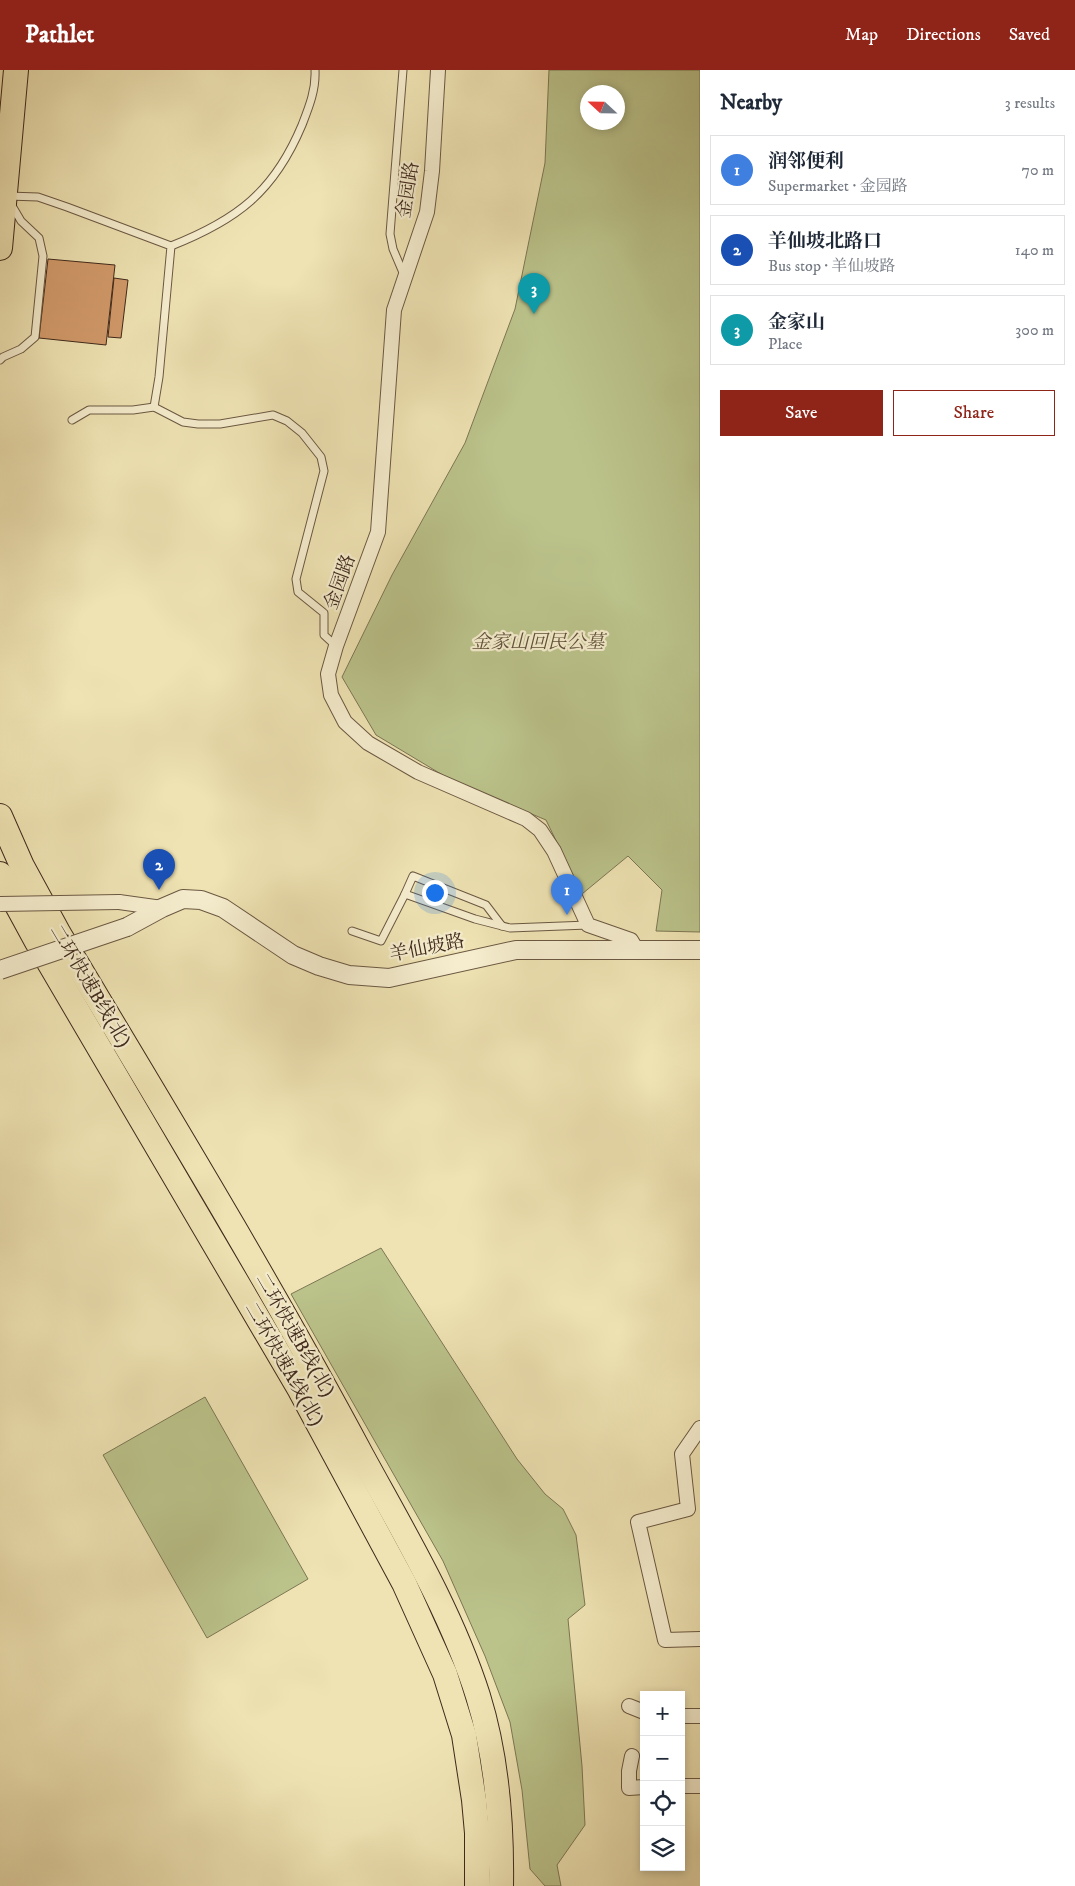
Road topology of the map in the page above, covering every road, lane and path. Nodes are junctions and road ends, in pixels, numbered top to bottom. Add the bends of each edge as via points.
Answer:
1 (16, 70) edge
2 (315, 70) edge
3 (403, 70) edge
4 (438, 70) edge
5 (6, 196) junction
6 (171, 246) junction
7 (0, 248) edge
8 (405, 278) junction
9 (0, 360) edge
10 (154, 407) junction
11 (72, 420) dead end
12 (336, 646) junction
13 (0, 816) edge
14 (0, 874) edge
15 (405, 894) junction
16 (0, 904) edge
17 (162, 908) junction
18 (588, 925) junction
19 (502, 926) junction
20 (352, 931) dead end
21 (636, 950) junction
22 (700, 950) edge
23 (0, 970) edge
24 (700, 1428) edge
25 (700, 1639) edge
26 (629, 1706) dead end
27 (640, 1710) edge
28 (685, 1716) edge
29 (700, 1716) edge
30 (632, 1756) dead end
31 (685, 1786) edge
32 (700, 1786) edge
33 (640, 1787) edge
34 (477, 1876) edge
35 (501, 1876) edge

1 - 5 highway
2 - 6 lane via 311,103 281,169 238,212 203,233
3 - 8 lane via 390,234
4 - 8 street, 金园路 via 427,212
5 - 6 lane via 38,197
5 - 7 highway
5 - 9 lane via 21,221 39,238 43,256 35,337
6 - 10 lane
8 - 12 street, 金园路 via 394,310 378,532
10 - 11 lane via 88,410
10 - 12 lane via 183,422 198,424 220,424 273,415 302,433 321,457 324,471 296,579 298,592 324,613 324,635
12 - 18 street, 金园路 via 328,674 331,695 345,722 368,743 410,767 526,819 540,830 554,851
13 - 35 highway, 二环快速B线(北) via 22,866 59,934 320,1378 425,1572 468,1666 487,1730 496,1780
14 - 34 highway, 二环快速A线(北) via 300,1390 404,1583 445,1674 458,1712 474,1800
15 - 19 lane
15 - 19 lane via 413,876 486,905
15 - 20 lane via 380,941
16 - 17 street, bridge via 119,902
17 - 21 street, 羊仙坡路 via 183,899 202,900 223,908 293,955 349,975 389,978 516,950
17 - 23 street, 羊仙坡路, bridge via 128,927
18 - 19 lane
18 - 21 street via 631,940
21 - 22 street, 羊仙坡路
24 - 25 street via 682,1454 688,1509 638,1522 665,1640
26 - 27 street
28 - 29 street
30 - 33 street via 629,1788
31 - 32 street

